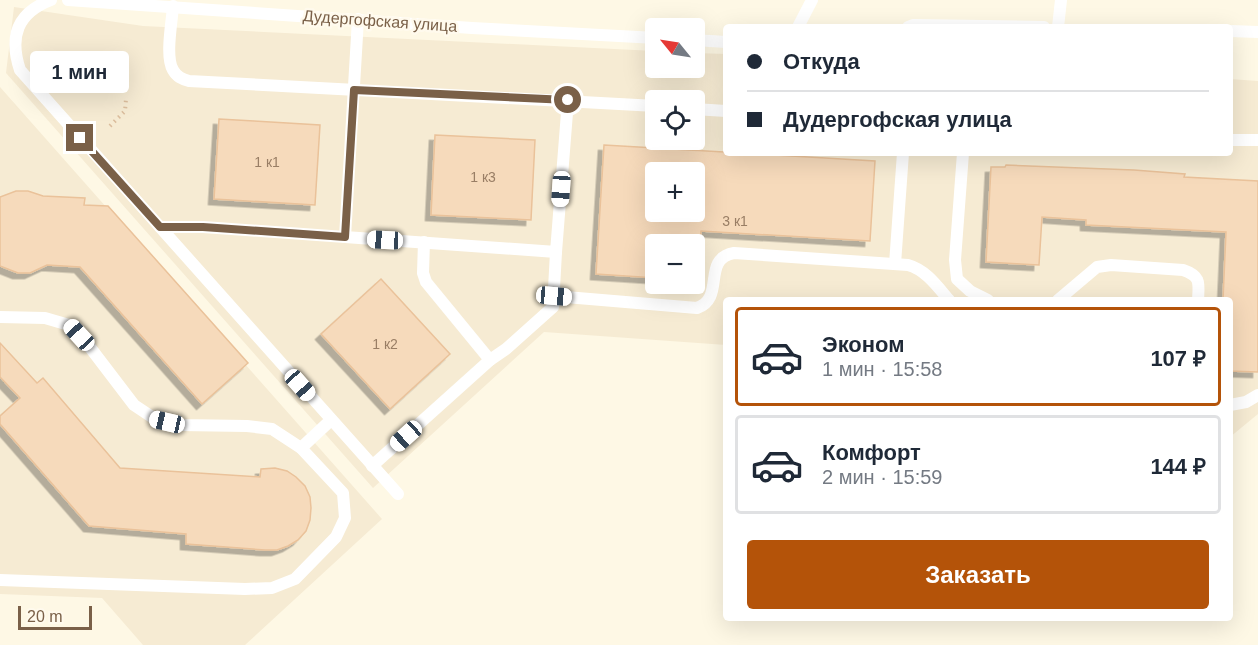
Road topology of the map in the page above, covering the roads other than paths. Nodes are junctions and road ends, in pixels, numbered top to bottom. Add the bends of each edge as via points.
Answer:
1 (51, 0) edge
2 (68, 0) edge
3 (812, 0) edge
4 (1061, 0) edge
5 (173, 6) junction
6 (358, 19) junction
7 (800, 24) edge
8 (1058, 24) edge
9 (1233, 31) edge
10 (1258, 32) edge
11 (645, 37) edge
12 (705, 41) edge
13 (723, 42) edge
14 (354, 90) junction
15 (568, 100) junction
16 (645, 105) edge
17 (705, 110) edge
18 (723, 111) edge
19 (1233, 140) edge
20 (1258, 140) edge
21 (903, 156) edge
22 (963, 156) edge
23 (160, 227) junction
24 (345, 237) junction
25 (424, 242) junction
26 (556, 252) junction
27 (895, 264) junction
28 (554, 296) junction
29 (946, 297) edge
30 (982, 297) edge
31 (1062, 297) edge
32 (1198, 297) edge
33 (0, 317) edge
34 (490, 360) junction
35 (1258, 395) edge
36 (1233, 404) edge
37 (332, 420) junction
38 (301, 448) junction
39 (372, 466) junction
40 (398, 494) dead end
41 (0, 580) edge

1 - 23 lane via 37,5 25,16 15,37 20,70
2 - 5 lane, Дудергофская улица
3 - 7 lane
4 - 8 lane
5 - 6 lane, Дудергофская улица
5 - 14 lane via 169,52 171,69 179,78
6 - 11 lane, Дудергофская улица
6 - 14 lane
9 - 10 lane
12 - 13 lane
14 - 15 lane
14 - 24 lane
15 - 16 lane
15 - 26 lane
17 - 18 lane
19 - 20 lane
21 - 27 lane
22 - 30 lane via 957,279
23 - 24 lane
23 - 37 lane
24 - 25 lane
25 - 26 lane
25 - 34 lane via 426,282
26 - 28 lane
27 - 28 lane via 734,253 720,259 710,300 697,308
27 - 29 lane via 918,268
28 - 34 lane via 548,314
31 - 32 lane via 1097,267 1111,265 1193,273 1199,282
33 - 38 lane via 45,318 69,325 134,405 155,419 180,425 272,429
34 - 39 lane
35 - 36 lane
37 - 38 lane
37 - 39 lane
38 - 41 lane via 343,493 345,518 336,537 295,579 272,588 245,589
39 - 40 lane

